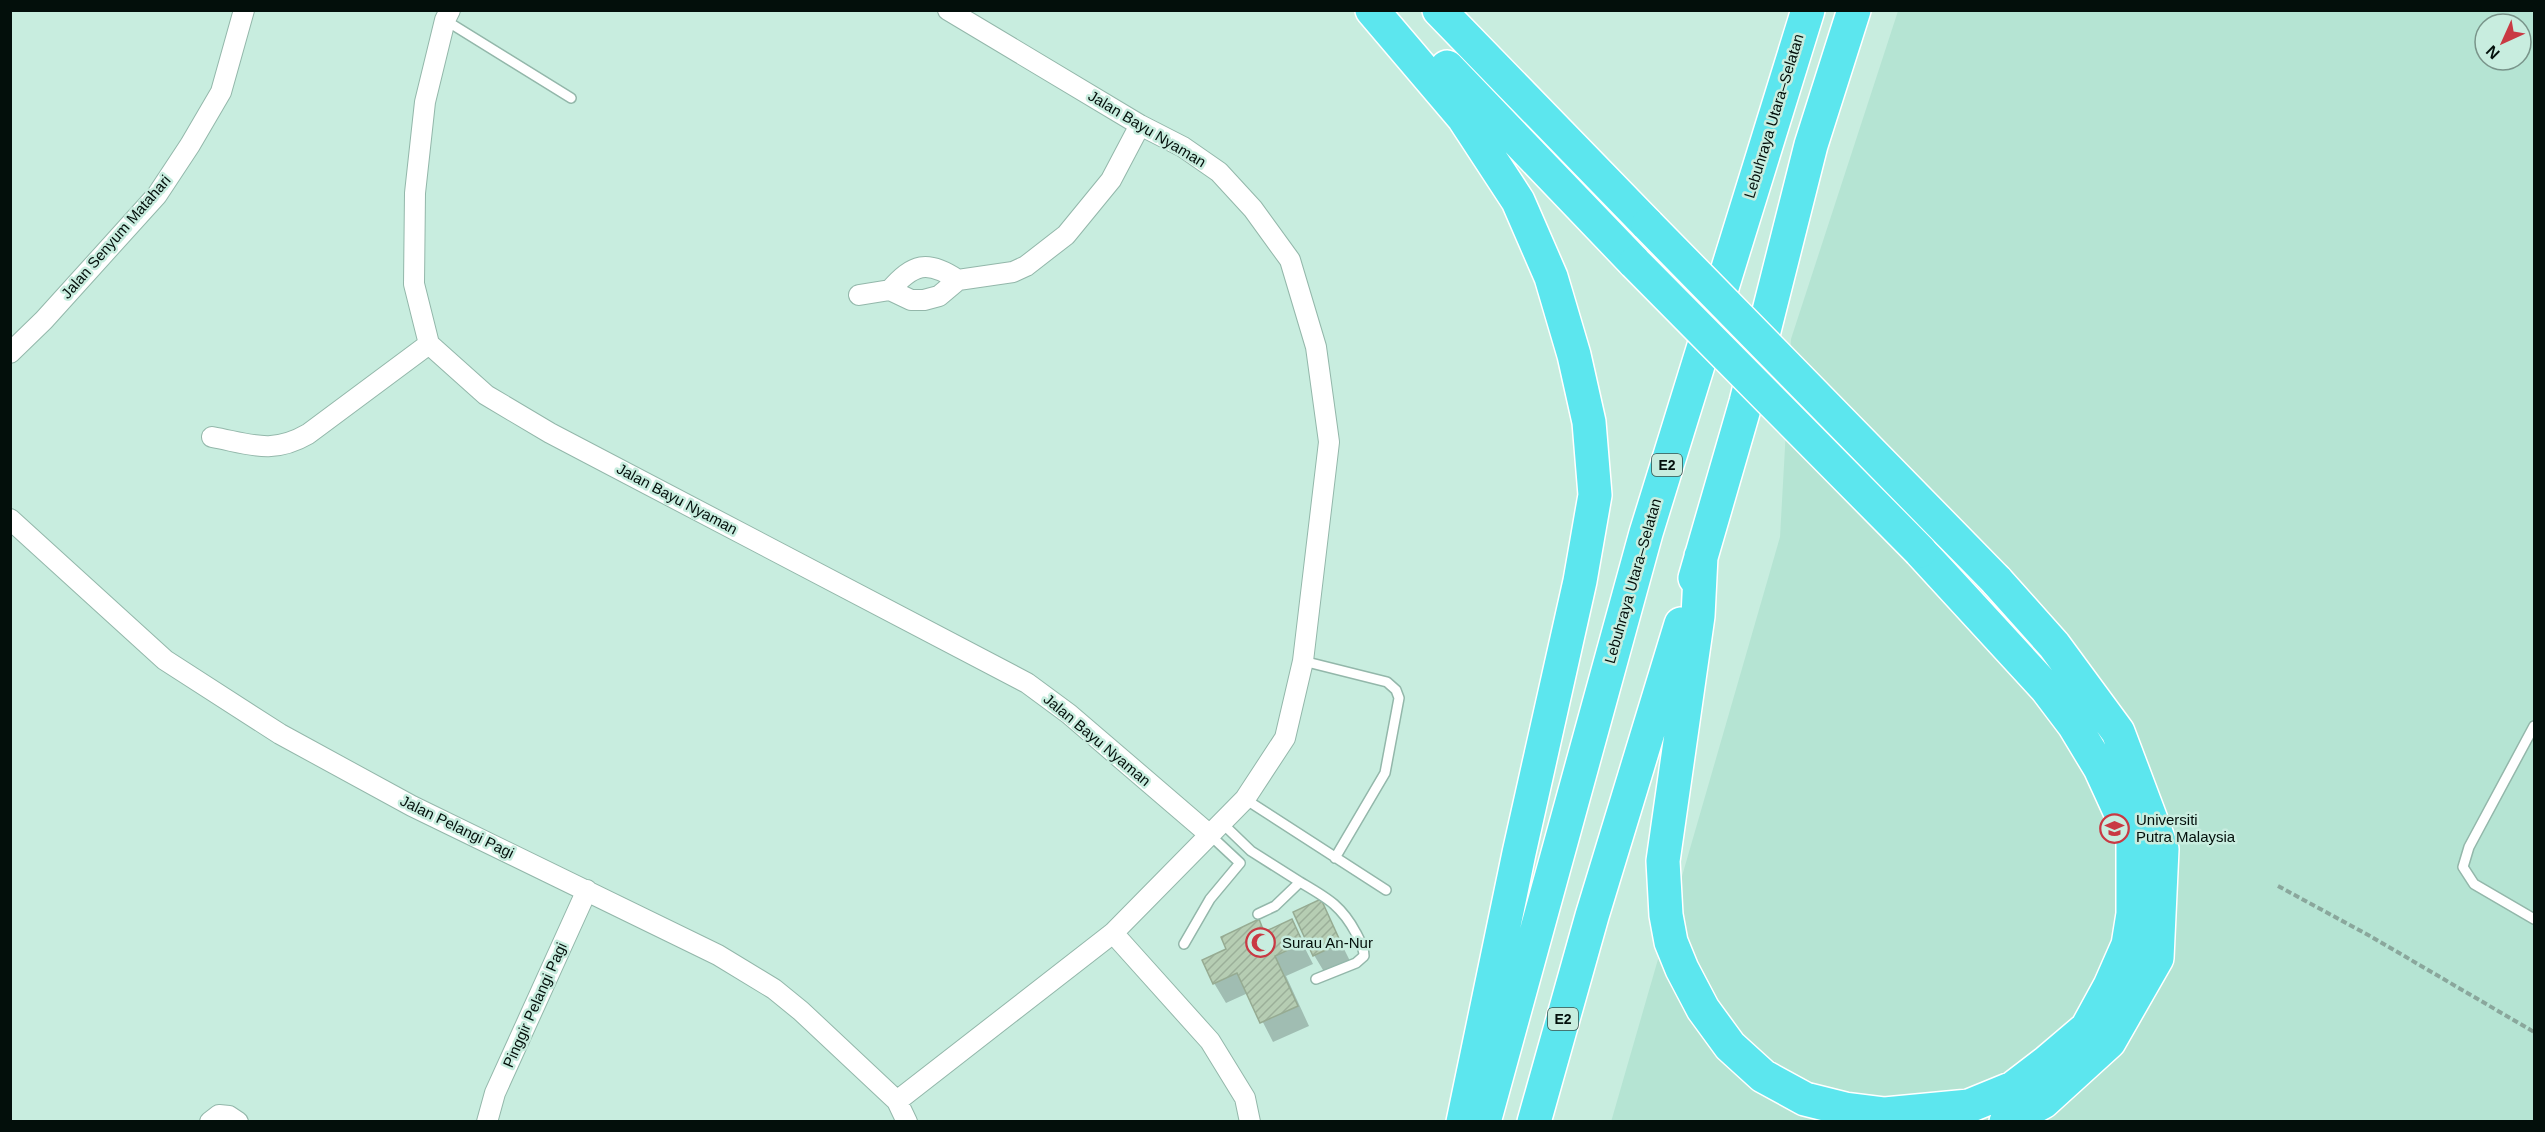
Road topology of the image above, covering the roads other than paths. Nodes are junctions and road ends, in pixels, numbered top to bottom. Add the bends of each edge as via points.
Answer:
1 (244, 10) edge
2 (948, 10) edge
3 (1372, 10) edge
4 (1388, 10) edge
5 (1439, 10) edge
6 (1808, 10) edge
7 (1854, 10) edge
8 (448, 15) edge
9 (571, 98) dead end
10 (1140, 125) junction
11 (958, 280) junction
12 (890, 290) junction
13 (859, 295) dead end
14 (429, 344) junction
15 (10, 353) edge
16 (212, 437) dead end
17 (10, 519) edge
18 (1701, 556) junction
19 (1303, 661) junction
20 (2535, 726) edge
21 (1245, 799) junction
22 (1216, 829) junction
23 (1251, 851) junction
24 (1335, 858) junction
25 (1239, 863) junction
26 (1300, 882) junction
27 (587, 890) junction
28 (1386, 890) dead end
29 (1258, 914) dead end
30 (2535, 919) edge
31 (1113, 933) junction
32 (1184, 944) dead end
33 (1316, 980) dead end
34 (897, 1101) junction
35 (210, 1122) edge
36 (238, 1122) edge
37 (487, 1122) edge
38 (907, 1122) edge
39 (1250, 1122) edge
40 (1463, 1122) edge
41 (1484, 1122) edge
42 (1534, 1122) edge
43 (2006, 1122) edge

1 - 15 street, Jalan Senyum Matahari via 221,92 157,195
2 - 10 street, Jalan Bayu Nyaman
3 - 40 highway via 1463,117 1518,201 1551,277 1574,355 1589,422 1595,495 1580,581
4 - 18 highway, bridge via 1412,30 1920,551 2046,688 2100,768 2133,840 2133,914 2128,945 2087,1028 2013,1088 1969,1106 1885,1114 1805,1099 1763,1076 1730,1046 1703,1009 1671,942 1663,861 1698,616
5 - 43 highway, bridge via 1996,580 2054,645 2118,732 2162,849 2157,958 2109,1041 2043,1102
6 - 41 highway, Lebuhraya Utara–Selatan / E2 via 1646,534
7 - 18 highway, E2 via 1811,145 1746,402
8 - 9 lane
8 - 14 street via 425,102 415,193 414,284
10 - 11 street via 1111,180 1066,235 1013,272
10 - 19 street, Jalan Bayu Nyaman via 1183,147 1219,172 1253,209 1290,260 1316,347 1329,442
11 - 12 street via 939,296 924,300 912,300
11 - 12 street via 946,271 914,267
12 - 13 street
14 - 16 street via 291,444 268,448
14 - 22 street, Jalan Bayu Nyaman via 486,395 550,433 1027,683
17 - 27 street, Jalan Pelangi Pagi via 165,660 213,691 280,734 412,806
18 - 42 highway, E2
19 - 21 street, Jalan Bayu Nyaman via 1285,738
19 - 24 lane via 1387,682 1399,698 1385,773
20 - 30 lane via 2469,847 2463,867 2474,884
21 - 22 street, Jalan Bayu Nyaman
21 - 24 lane
22 - 23 lane
22 - 25 lane
22 - 31 street, Jalan Bayu Nyaman
23 - 25 lane
23 - 26 lane
24 - 28 lane
25 - 32 lane via 1209,899
26 - 29 lane via 1275,906
26 - 33 lane via 1346,914 1364,949 1364,956 1356,963
27 - 34 street, Jalan Pelangi Pagi via 718,955 774,988
27 - 37 street, Pinggir Pelangi Pagi via 495,1093
31 - 34 street, Jalan Bayu Nyaman
31 - 39 street via 1210,1041 1245,1098
34 - 38 street, Jalan Pelangi Pagi
35 - 36 street via 219,1115

